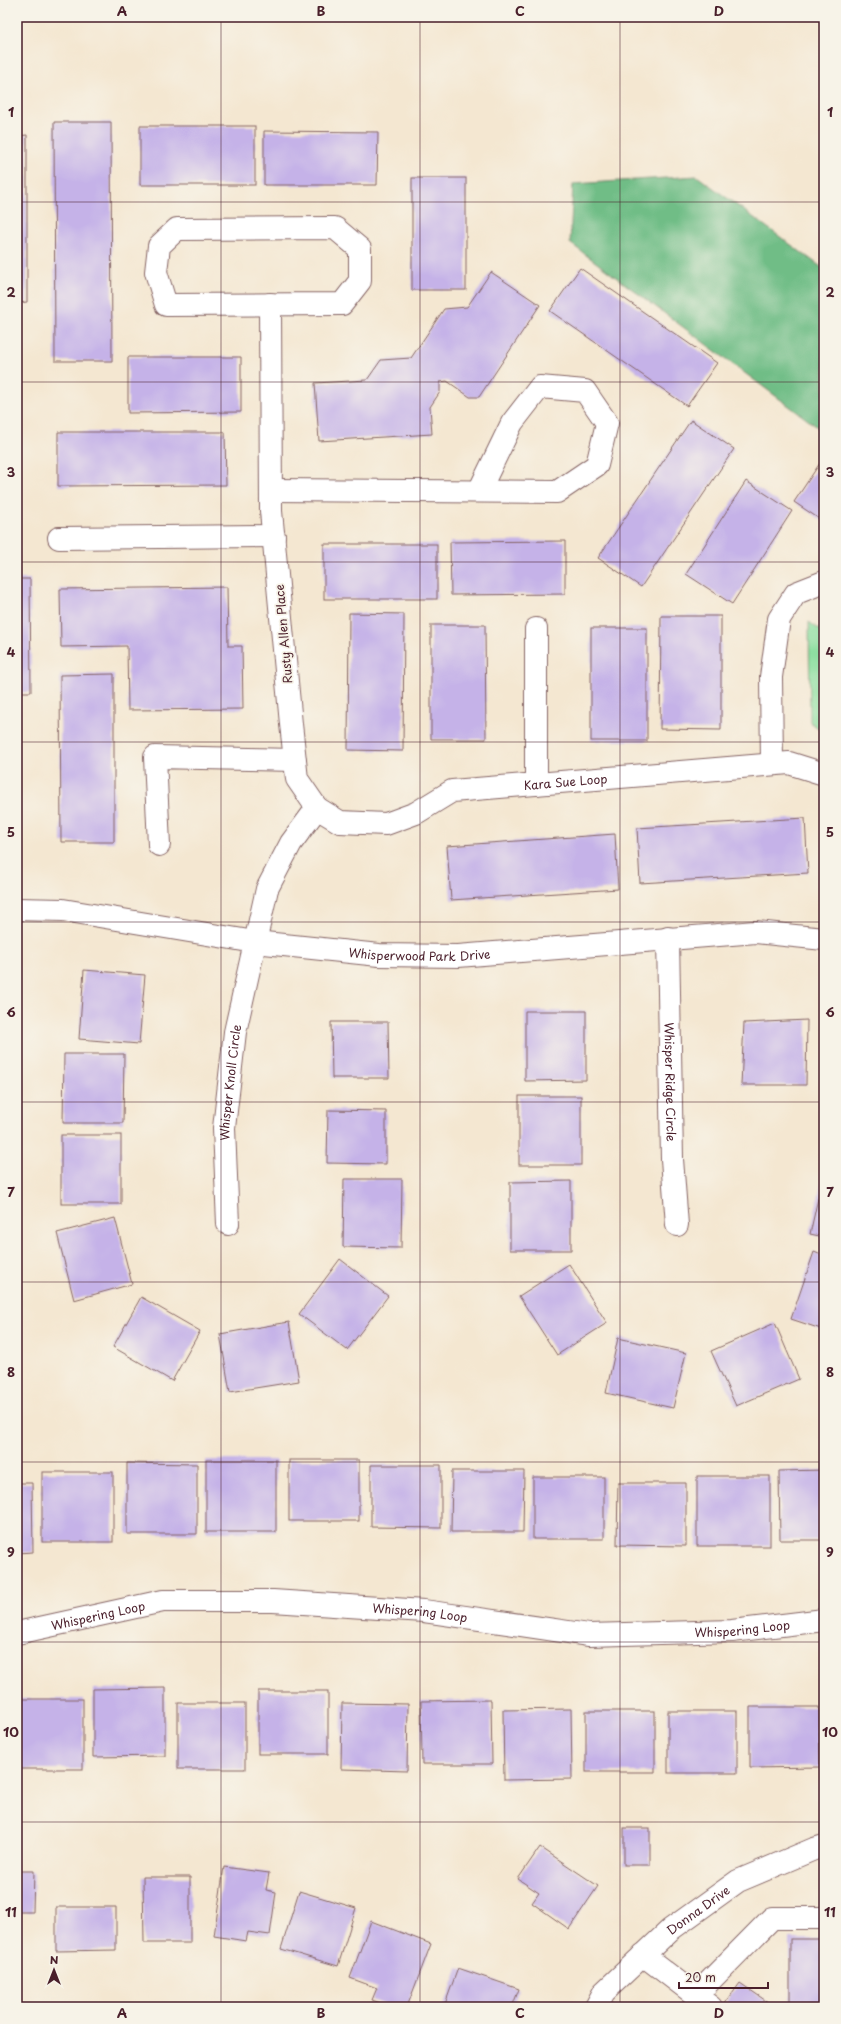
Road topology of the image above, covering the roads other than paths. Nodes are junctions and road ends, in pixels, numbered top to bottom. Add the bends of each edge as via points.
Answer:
1 (270, 304) junction
2 (271, 490) junction
3 (479, 491) junction
4 (274, 536) junction
5 (59, 538) dead end
6 (824, 582) edge
7 (536, 629) dead end
8 (295, 760) junction
9 (772, 764) junction
10 (824, 774) edge
11 (536, 784) junction
12 (317, 808) junction
13 (159, 845) dead end
14 (17, 909) edge
15 (668, 938) junction
16 (824, 939) edge
17 (254, 942) junction
18 (228, 1224) dead end
19 (677, 1224) dead end
20 (824, 1620) edge
21 (17, 1633) edge
22 (824, 1846) edge
23 (824, 1918) edge
24 (643, 1955) junction
25 (703, 2001) edge
26 (596, 2007) edge

1 - 1 street via 342,304 360,282 360,249 335,228 177,229 159,246 156,272 166,305
1 - 2 street, Rusty Allen Place
2 - 3 street
2 - 4 street, Rusty Allen Place
3 - 3 street via 557,492 598,465 607,423 585,391 540,387 512,422
4 - 5 street
4 - 8 street, Rusty Allen Place
6 - 9 street via 796,594 779,619 771,677
7 - 11 street
8 - 12 street, Rusty Allen Place via 297,779
8 - 13 street via 155,757
9 - 10 street, Kara Sue Loop via 790,764
9 - 11 street, Kara Sue Loop
11 - 12 street, Kara Sue Loop via 452,791 416,813 386,824 340,822
12 - 17 street via 291,843 266,889
14 - 17 street, Whisperwood Park Drive via 63,910
15 - 16 street, Whisperwood Park Drive via 756,932
15 - 17 street, Whisperwood Park Drive via 458,956 380,955
15 - 19 street, Whisper Ridge Circle via 672,1159
17 - 18 street, Whisper Knoll Circle via 235,1032 224,1128
20 - 21 street, Whispering Loop via 732,1631 589,1635 424,1611 272,1601 163,1601
22 - 24 street, Donna Drive via 738,1882 670,1930
23 - 25 street via 772,1918
24 - 25 street
24 - 26 street, Donna Drive via 604,1992

